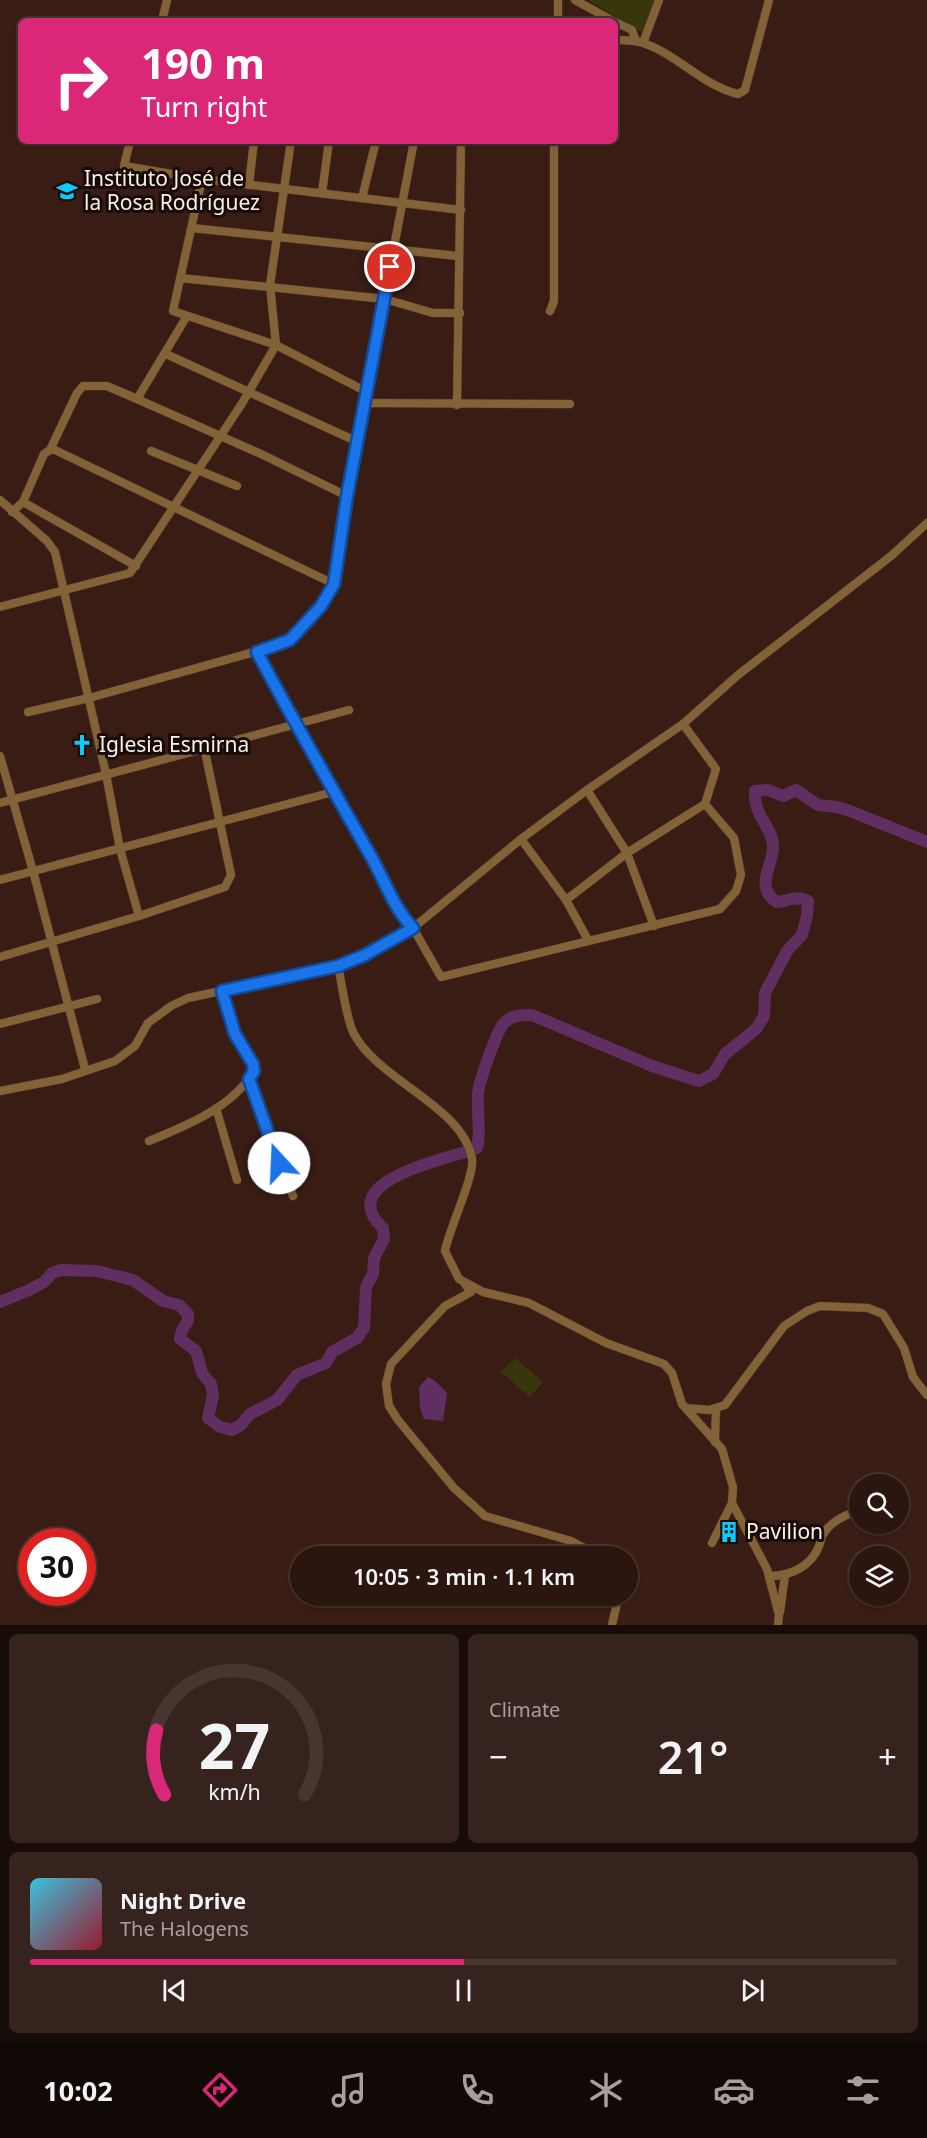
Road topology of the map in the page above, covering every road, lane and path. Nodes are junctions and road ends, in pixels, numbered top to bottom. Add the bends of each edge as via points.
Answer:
1 (167, 0) edge
2 (558, 0) edge
3 (575, 0) edge
4 (659, 0) edge
5 (769, 0) edge
6 (163, 18) edge
7 (558, 18) edge
8 (607, 18) edge
9 (618, 24) edge
10 (618, 40) edge
11 (640, 42) junction
12 (129, 144) edge
13 (254, 144) edge
14 (291, 144) edge
15 (329, 144) edge
16 (375, 144) edge
17 (413, 144) edge
18 (460, 144) edge
19 (554, 144) edge
20 (202, 179) junction
21 (249, 185) junction
22 (285, 189) junction
23 (322, 193) junction
24 (362, 198) junction
25 (403, 204) junction
26 (461, 210) junction
27 (192, 228) junction
28 (278, 236) junction
29 (392, 250) junction
30 (458, 256) junction
31 (180, 278) junction
32 (270, 285) junction
33 (385, 299) junction
34 (550, 311) dead end
35 (460, 313) junction
36 (187, 316) junction
37 (276, 345) junction
38 (166, 354) junction
39 (249, 392) junction
40 (367, 392) junction
41 (138, 399) junction
42 (365, 403) junction
43 (570, 404) dead end
44 (457, 405) junction
45 (220, 436) junction
46 (358, 442) junction
47 (50, 450) junction
48 (151, 451) dead end
49 (198, 470) junction
50 (237, 486) dead end
51 (347, 496) junction
52 (0, 500) edge
53 (23, 502) junction
54 (175, 507) junction
55 (12, 512) junction
56 (927, 523) edge
57 (136, 566) junction
58 (334, 584) junction
59 (65, 590) junction
60 (0, 607) edge
61 (257, 652) junction
62 (89, 698) junction
63 (349, 710) dead end
64 (28, 712) dead end
65 (296, 724) junction
66 (683, 724) junction
67 (204, 747) junction
68 (0, 756) edge
69 (106, 774) junction
70 (587, 790) junction
71 (333, 792) junction
72 (12, 800) junction
73 (0, 803) edge
74 (705, 804) junction
75 (218, 823) junction
76 (521, 840) junction
77 (120, 849) junction
78 (627, 853) junction
79 (33, 871) junction
80 (0, 880) edge
81 (566, 900) junction
82 (139, 916) junction
83 (654, 926) junction
84 (413, 928) junction
85 (588, 940) junction
86 (53, 943) junction
87 (0, 957) edge
88 (338, 966) junction
89 (222, 991) junction
90 (97, 999) dead end
91 (69, 1006) junction
92 (0, 1024) edge
93 (86, 1070) junction
94 (249, 1079) junction
95 (0, 1091) edge
96 (216, 1108) junction
97 (149, 1140) dead end
98 (237, 1180) dead end
99 (293, 1196) dead end
100 (459, 1279) junction
101 (927, 1395) edge
102 (686, 1408) junction
103 (716, 1408) junction
104 (715, 1442) junction
105 (732, 1503) junction
106 (849, 1514) edge
107 (712, 1543) dead end
108 (580, 1546) edge
109 (785, 1575) junction
110 (769, 1576) junction
111 (616, 1606) edge
112 (779, 1616) junction
113 (612, 1625) edge
114 (778, 1625) edge

1 - 6 street
2 - 7 street
3 - 8 street
4 - 11 street
5 - 11 street via 745,90 738,94
9 - 11 street via 632,30
10 - 11 street
12 - 20 street via 124,166
13 - 21 street
14 - 22 street
15 - 23 street
16 - 24 street
17 - 25 street
18 - 26 street
19 - 34 street via 554,301
20 - 21 street
20 - 27 street
21 - 22 street
22 - 23 street
22 - 28 street
23 - 24 street
24 - 25 street
25 - 26 street
25 - 29 street
26 - 30 street
27 - 28 street
27 - 31 street
28 - 29 street
28 - 32 street
29 - 30 street
29 - 33 street
30 - 35 street
31 - 32 street
31 - 36 street via 173,311
32 - 33 street
32 - 37 street
33 - 35 street via 433,313
33 - 40 street
35 - 44 street
36 - 37 street
36 - 38 street
37 - 39 street
37 - 40 street
38 - 39 street
38 - 41 street
39 - 45 street
39 - 46 street
40 - 42 street
41 - 45 street
41 - 47 street via 107,386 83,386
42 - 44 street
42 - 46 street
43 - 44 street
45 - 49 street
45 - 51 street
46 - 51 street
47 - 53 street via 33,475
47 - 54 street
48 - 49 street
49 - 50 street
49 - 54 street
51 - 58 street
52 - 55 street
53 - 55 street
53 - 57 street
54 - 57 street
54 - 58 street
55 - 59 street via 52,547
56 - 66 street
57 - 59 street via 125,576
58 - 61 street via 321,606 290,640
59 - 60 street
59 - 62 street
61 - 62 street
61 - 65 street
62 - 64 street
62 - 69 street
63 - 65 street
65 - 67 street
65 - 71 street
66 - 70 street
66 - 74 street via 716,769
67 - 69 street
67 - 75 street
68 - 72 street
69 - 72 street
69 - 77 street
70 - 76 street
70 - 78 street
71 - 75 street
71 - 84 street
72 - 73 street
72 - 79 street
74 - 78 street
74 - 83 street via 734,838 741,875 736,891 720,909
75 - 77 street
75 - 82 street via 231,875 227,884
76 - 81 street
76 - 84 street
77 - 79 street
77 - 82 street
78 - 81 street
78 - 83 street
79 - 80 street
79 - 86 street
81 - 85 street
82 - 86 street
83 - 85 street
84 - 85 street via 441,976
84 - 88 street
86 - 87 street
86 - 91 street
88 - 89 street
88 - 100 street via 354,1033 377,1064 442,1112 467,1143 473,1161 445,1251
89 - 93 street via 204,993 171,1006 148,1023 135,1046 125,1054
89 - 94 street via 235,1034 253,1064
90 - 91 street
91 - 92 street
91 - 93 street
93 - 95 street via 62,1079
94 - 96 street
94 - 99 street
96 - 97 street via 190,1124
96 - 98 street
100 - 102 street via 483,1292 529,1303 606,1343 664,1364 672,1373
100 - 108 street via 471,1292 446,1306 391,1364 386,1384 389,1406 454,1488 485,1516
101 - 103 street via 913,1377 904,1348 883,1314 868,1308 820,1306 784,1326 725,1405
102 - 103 street
102 - 104 street
103 - 104 street
104 - 105 street via 722,1449 733,1487
105 - 107 street
105 - 110 street
106 - 109 street via 835,1521 823,1534 813,1557
109 - 110 street
109 - 112 street
110 - 112 street
111 - 113 street
112 - 114 street

